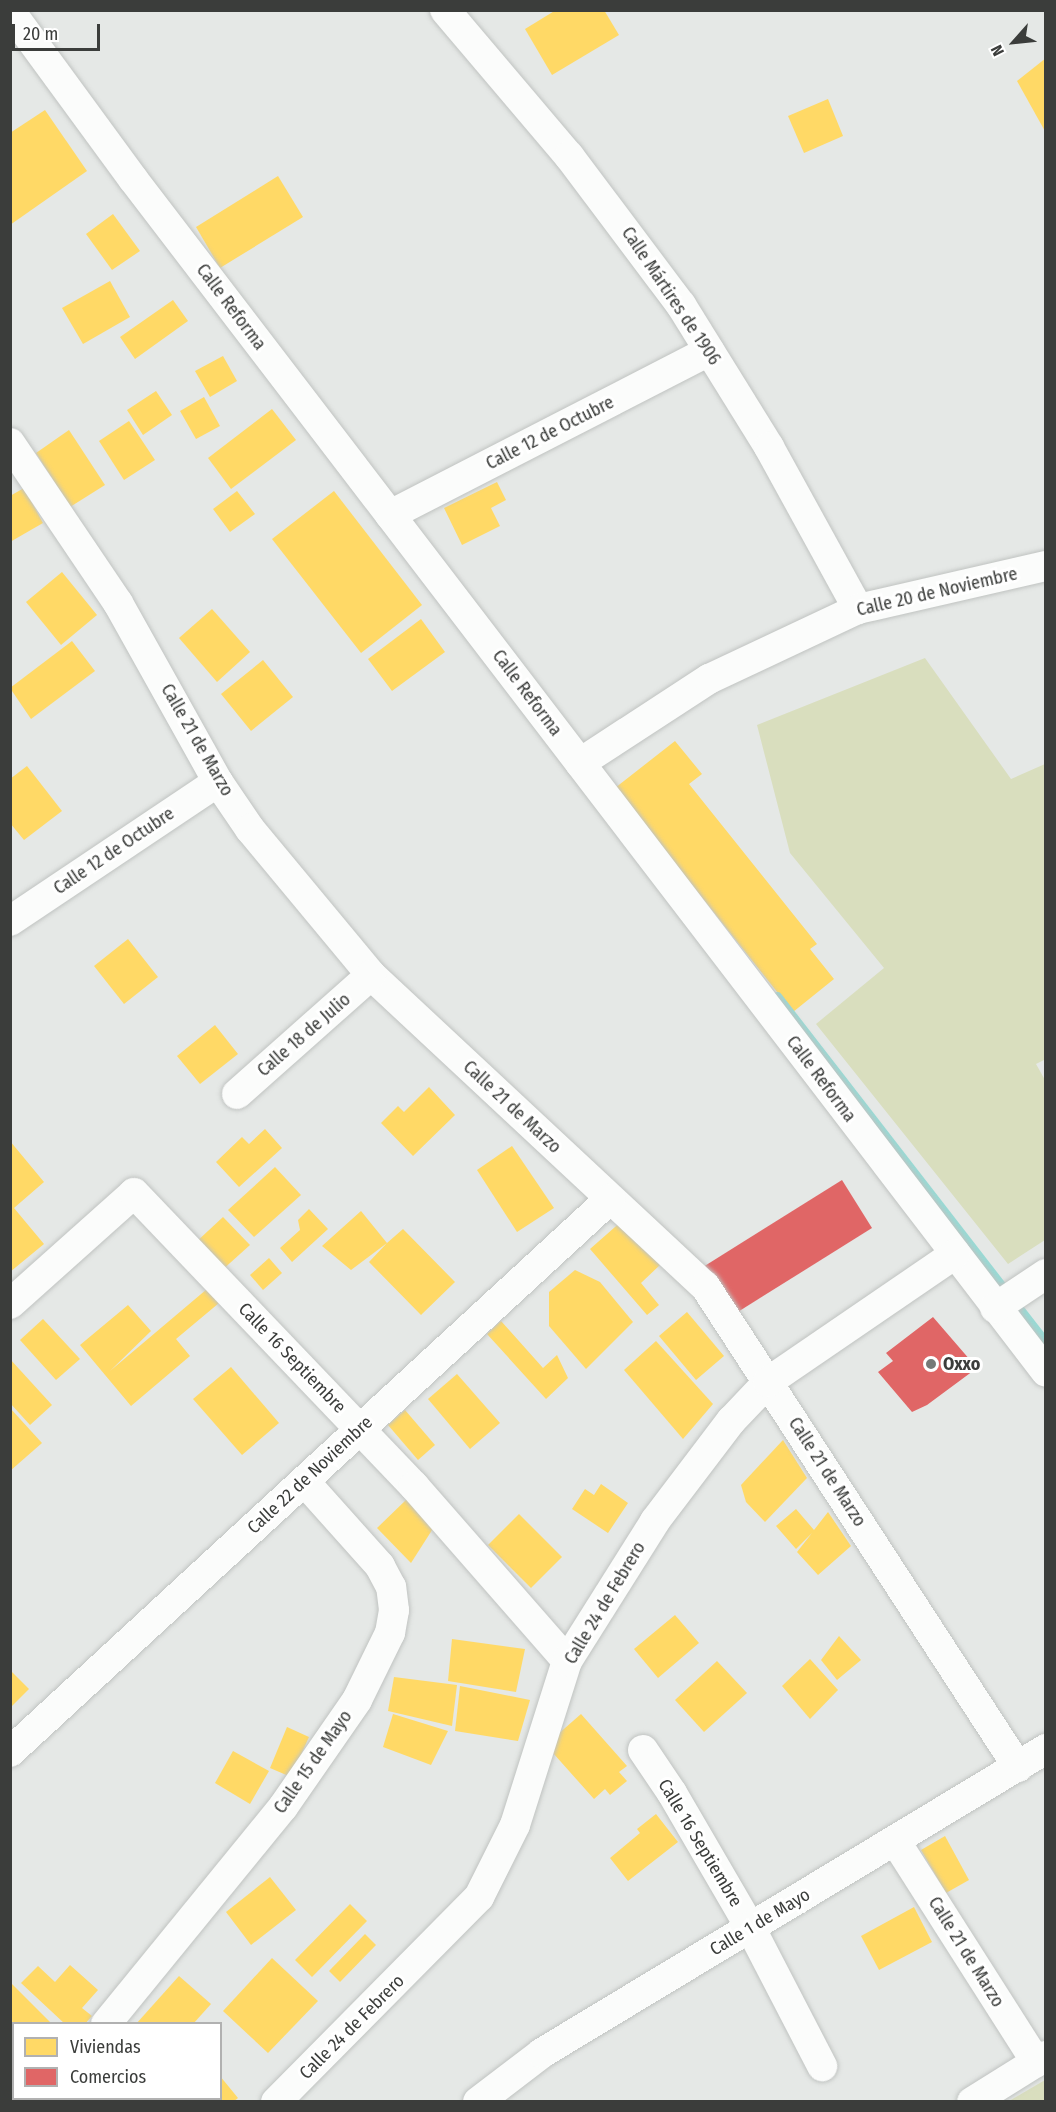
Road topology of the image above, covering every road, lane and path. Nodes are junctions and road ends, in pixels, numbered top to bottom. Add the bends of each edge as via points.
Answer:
1 (445, 10) edge
2 (10, 11) edge
3 (710, 351) junction
4 (10, 443) edge
5 (390, 514) junction
6 (1046, 566) edge
7 (858, 609) junction
8 (580, 763) junction
9 (218, 782) junction
10 (10, 921) edge
11 (371, 975) junction
12 (237, 1094) dead end
13 (610, 1199) junction
14 (955, 1254) junction
15 (1046, 1274) edge
16 (10, 1304) edge
17 (995, 1308) junction
18 (1046, 1372) edge
19 (768, 1382) junction
20 (360, 1429) junction
21 (304, 1481) junction
22 (567, 1661) junction
23 (1046, 1749) edge
24 (643, 1750) dead end
25 (10, 1752) edge
26 (1018, 1767) junction
27 (896, 1842) junction
28 (750, 1927) junction
29 (108, 2022) edge
30 (1041, 2059) edge
31 (822, 2066) dead end
32 (276, 2102) edge
33 (478, 2102) edge
34 (972, 2102) edge

1 - 3 street, Calle Mártires de 1906 via 583,174 681,305
2 - 5 street, Calle Reforma
3 - 5 street, Calle 12 de Octubre
3 - 7 street, Calle Mártires de 1906 via 769,447
4 - 9 street, Calle 21 de Marzo via 118,603
5 - 8 street, Calle Reforma
6 - 7 street, Calle 20 de Noviembre
7 - 8 street, Calle 20 de Noviembre via 709,679
8 - 14 street, Calle Reforma
9 - 10 street, Calle 12 de Octubre
9 - 11 street, Calle 21 de Marzo via 250,829
11 - 12 street, Calle 18 de Julio
11 - 13 street, Calle 21 de Marzo
13 - 19 street, Calle 21 de Marzo via 669,1248 705,1286
13 - 20 street, Calle 22 de Noviembre
14 - 17 street, Calle Reforma
14 - 19 street, Calle 24 de Febrero
15 - 17 street
16 - 20 street, Calle 16 Septiembre via 134,1193
17 - 18 street, Calle Reforma
19 - 22 street, Calle 24 de Febrero via 730,1421 655,1521
19 - 26 street, Calle 21 de Marzo
20 - 21 street, Calle 22 de Noviembre
20 - 22 street, Calle 16 Septiembre
21 - 25 street, Calle 22 de Noviembre
21 - 29 street, Calle 15 de Mayo via 380,1566 391,1587 394,1610 390,1632 357,1700 283,1807
22 - 32 street, Calle 24 de Febrero via 515,1825 479,1897
23 - 26 street, Calle 1 de Mayo
24 - 28 street, Calle 16 Septiembre
26 - 27 street, Calle 1 de Mayo
27 - 28 street, Calle 1 de Mayo
27 - 30 street, Calle 21 de Marzo
28 - 31 street, Calle 16 Septiembre
28 - 33 street, Calle 1 de Mayo via 542,2053
30 - 34 street

